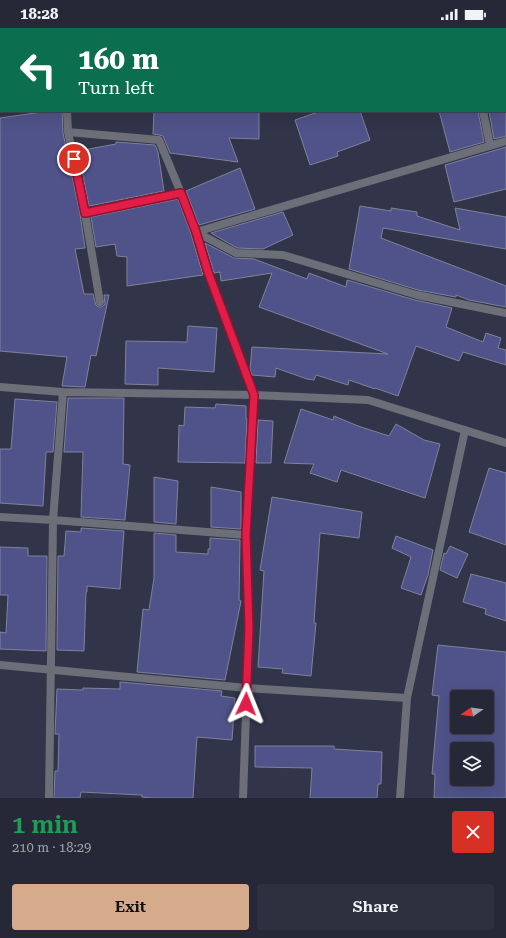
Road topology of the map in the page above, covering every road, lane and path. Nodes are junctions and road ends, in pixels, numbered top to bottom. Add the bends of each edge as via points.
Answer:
1 (67, 112) edge
2 (484, 112) edge
3 (68, 132) junction
4 (506, 141) edge
5 (490, 145) junction
6 (181, 193) junction
7 (85, 213) junction
8 (196, 232) junction
9 (100, 302) dead end
10 (506, 313) edge
11 (0, 387) edge
12 (63, 392) junction
13 (254, 395) junction
14 (465, 430) junction
15 (506, 443) edge
16 (0, 517) edge
17 (53, 520) junction
18 (246, 535) junction
19 (0, 665) edge
20 (52, 669) junction
21 (247, 688) junction
22 (407, 698) junction
23 (49, 798) edge
24 (243, 798) edge
25 (400, 798) edge

1 - 3 street
2 - 5 street
3 - 6 street via 159,140
3 - 7 street
4 - 5 street
5 - 8 street
6 - 7 street
6 - 8 street
7 - 9 street
8 - 10 street via 236,253 283,255 418,295
8 - 13 street via 208,272
11 - 12 street
12 - 13 street
12 - 17 street
13 - 14 street via 368,400
13 - 18 street
14 - 15 street
14 - 22 street
16 - 17 street
17 - 18 street
17 - 20 street
18 - 21 street via 249,628
19 - 20 street
20 - 21 street
20 - 23 street
21 - 22 street
21 - 24 street
22 - 25 street

